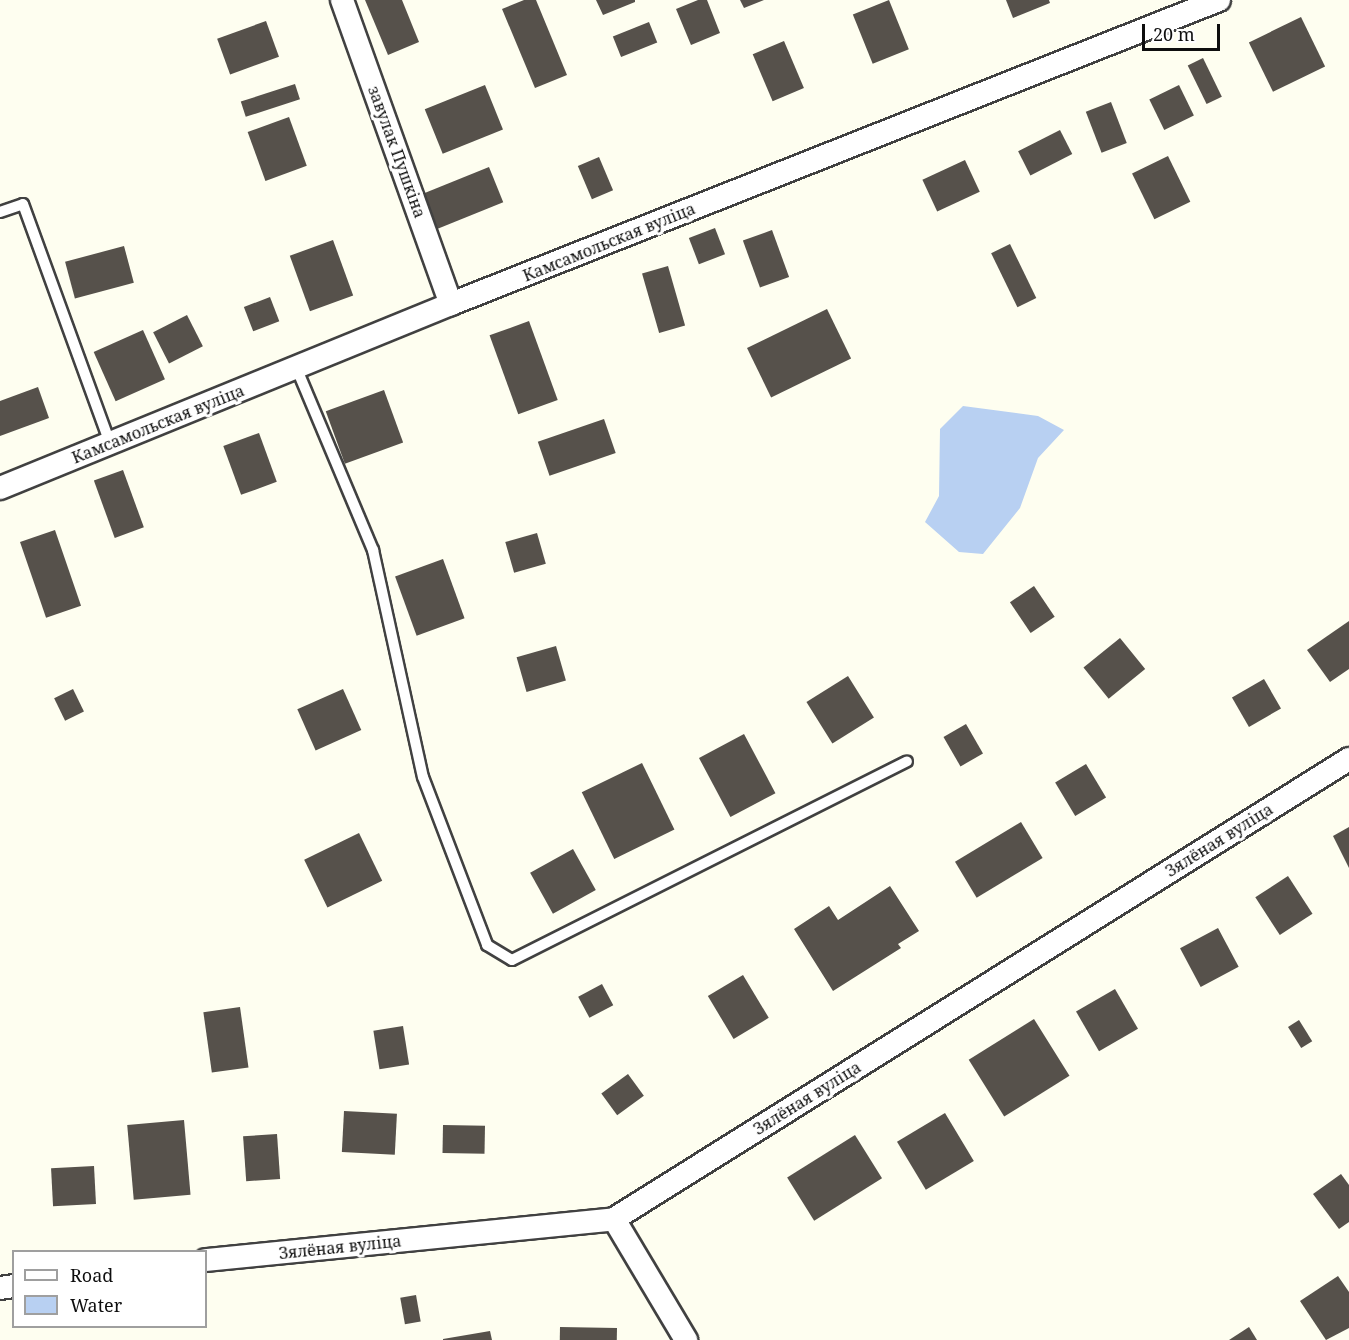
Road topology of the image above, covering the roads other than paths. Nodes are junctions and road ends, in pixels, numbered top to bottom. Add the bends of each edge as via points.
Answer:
1 (342, 0) edge
2 (1219, 0) edge
3 (0, 212) edge
4 (451, 304) junction
5 (296, 367) junction
6 (110, 444) junction
7 (0, 488) edge
8 (1349, 759) edge
9 (906, 760) dead end
10 (614, 1219) junction
11 (207, 1260) edge
12 (686, 1340) edge

1 - 4 street, завулак Пушкіна
2 - 4 street, Камсамольская вуліца
3 - 6 lane via 23,204
4 - 5 street, Камсамольская вуліца
5 - 6 street, Камсамольская вуліца
5 - 9 lane via 374,550 423,777 487,945 512,960
6 - 7 street, Камсамольская вуліца
8 - 10 street, Зялёная вуліца
10 - 11 street, Зялёная вуліца
10 - 12 street

